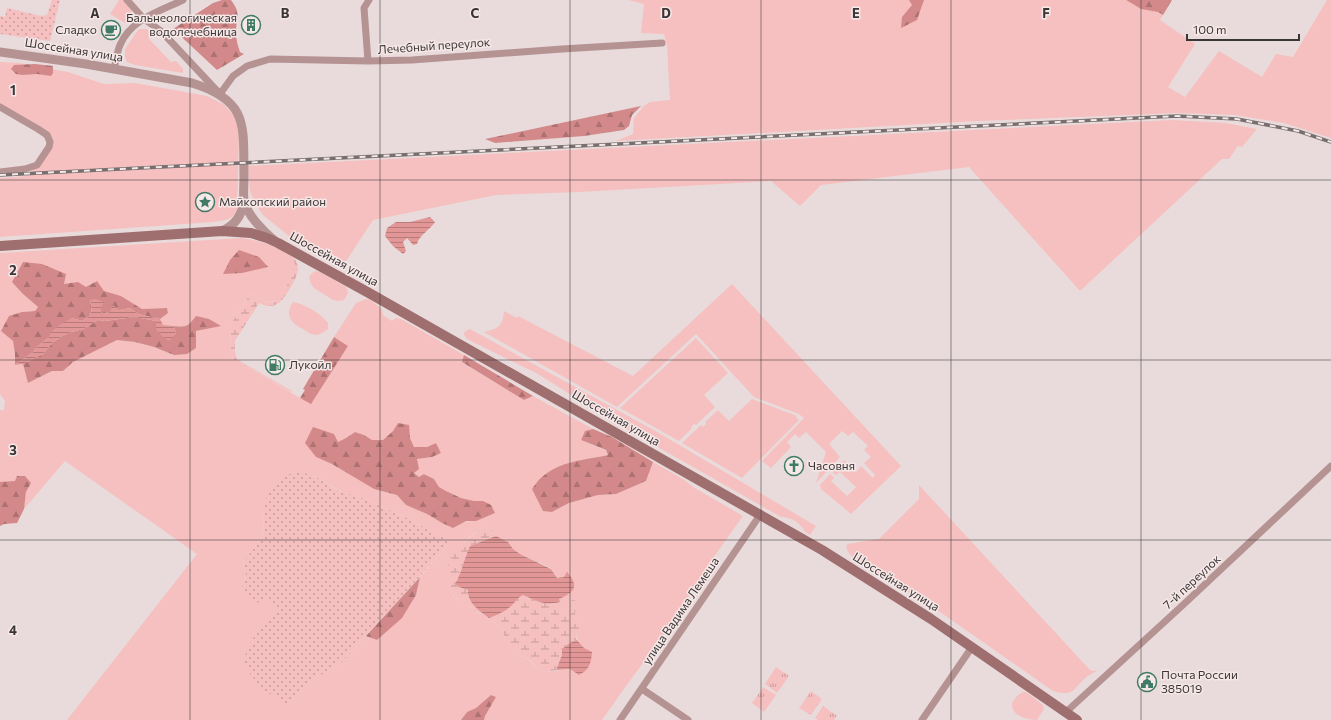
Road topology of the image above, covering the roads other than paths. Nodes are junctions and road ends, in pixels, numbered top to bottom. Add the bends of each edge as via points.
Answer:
1 (127, 0) edge
2 (183, 0) edge
3 (369, 0) edge
4 (144, 18) junction
5 (662, 43) dead end
6 (0, 52) edge
7 (368, 61) junction
8 (114, 69) junction
9 (217, 92) junction
10 (0, 107) edge
11 (0, 172) edge
12 (244, 201) junction
13 (222, 231) junction
14 (278, 243) junction
15 (0, 246) edge
16 (1331, 466) edge
17 (760, 515) junction
18 (972, 647) junction
19 (642, 689) junction
20 (1066, 712) junction
21 (620, 720) edge
22 (688, 720) edge
23 (922, 720) edge
24 (1077, 720) edge

1 - 4 street
2 - 4 street
3 - 7 street via 364,8
4 - 8 street via 126,33
4 - 9 street via 161,31
5 - 7 street, Лечебный переулок
6 - 8 street, Шоссейная улица
7 - 9 street, Лечебный переулок via 270,59 247,66
8 - 9 street, Шоссейная улица via 192,83
9 - 12 street, Шоссейная улица via 237,110 243,131
10 - 11 street via 47,135 50,142 37,164 25,169
12 - 13 street via 239,218
12 - 14 street, Шоссейная улица via 257,223
13 - 14 main road via 251,234
13 - 15 main road
14 - 17 main road, Шоссейная улица
16 - 20 street, 7-й переулок
17 - 18 main road, Шоссейная улица via 822,550
17 - 19 street, улица Вадима Лемеша
18 - 20 main road, Шоссейная улица
18 - 23 street
19 - 21 street, улица Вадима Лемеша
19 - 22 street
20 - 24 main road, Шоссейная улица

